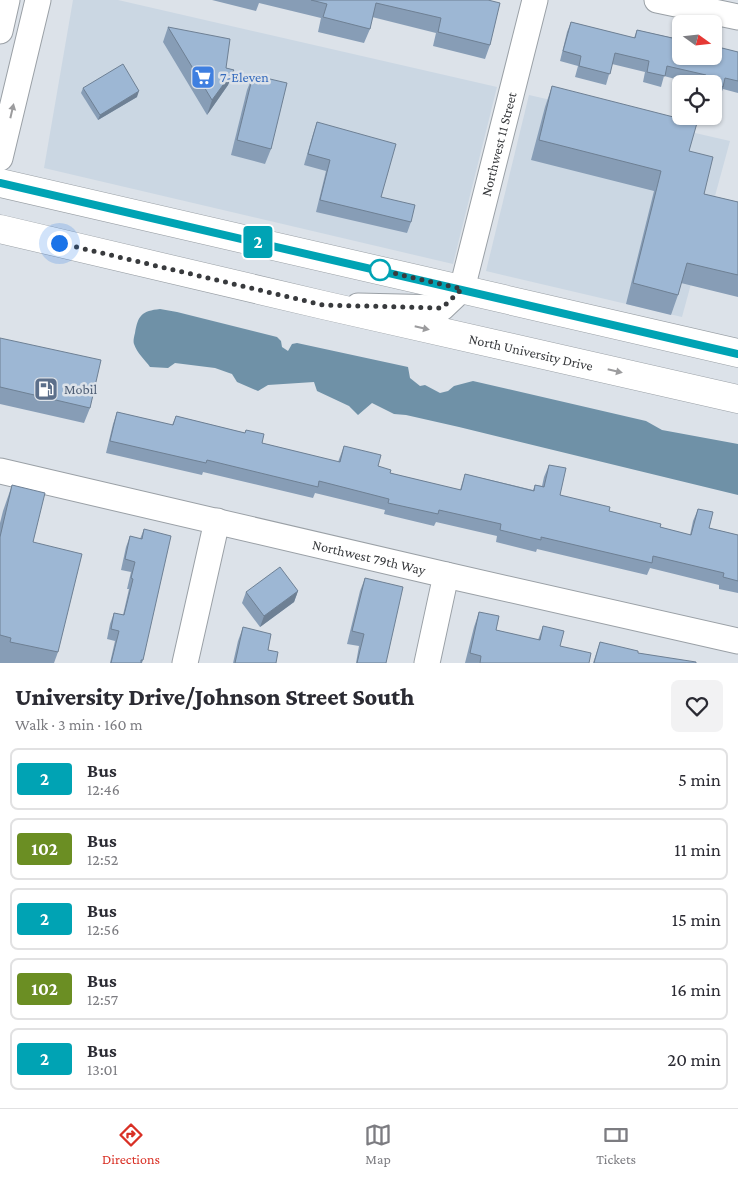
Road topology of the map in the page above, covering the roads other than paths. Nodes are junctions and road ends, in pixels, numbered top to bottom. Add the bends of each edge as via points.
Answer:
1 (8, 0) edge
2 (38, 0) edge
3 (536, 0) edge
4 (657, 0) edge
5 (738, 17) edge
6 (0, 31) edge
7 (0, 158) edge
8 (0, 183) edge
9 (0, 229) edge
10 (462, 289) junction
11 (323, 305) junction
12 (738, 354) edge
13 (738, 399) edge
14 (0, 471) edge
15 (217, 521) junction
16 (446, 575) junction
17 (738, 641) edge
18 (185, 663) edge
19 (427, 663) edge

1 - 6 street
7 -> 2 street
3 - 10 street, Northwest 11 Street
4 - 5 street
8 - 10 main road
9 - 11 main road, North University Drive
10 - 11 street, North University Drive via 442,308
10 - 12 main road
11 -> 13 main road, North University Drive
14 - 15 street, Northwest 79th Way
15 - 16 street, Northwest 79th Way
15 - 18 street
16 - 17 street, Northwest 79th Way
16 - 19 street

